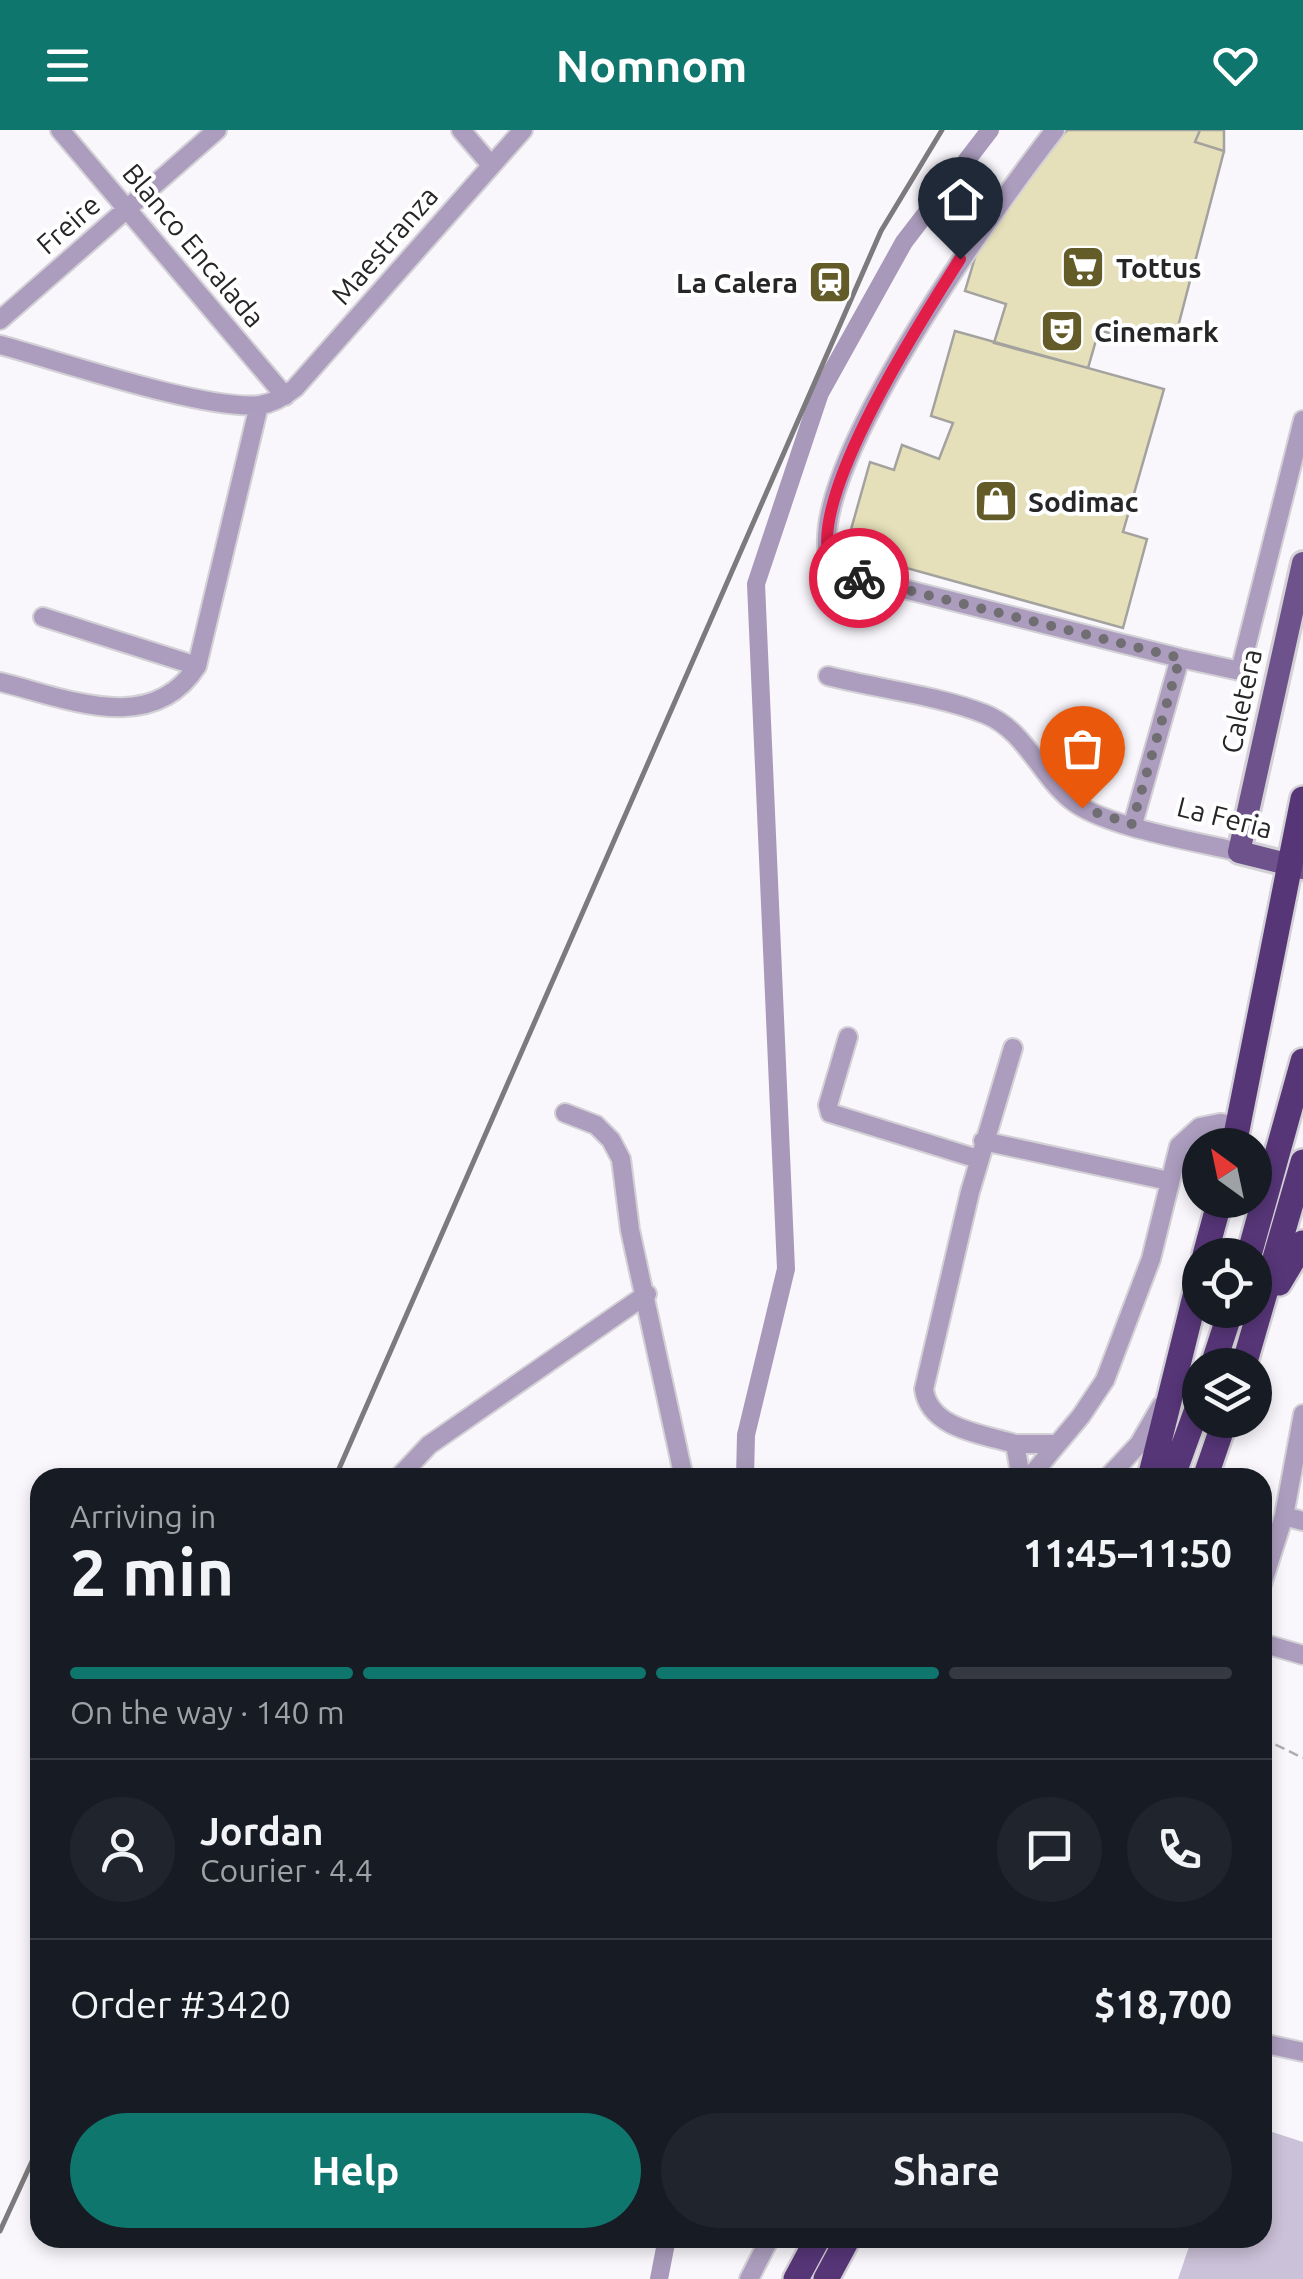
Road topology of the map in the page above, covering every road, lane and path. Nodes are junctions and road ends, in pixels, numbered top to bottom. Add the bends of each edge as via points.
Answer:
1 (60, 130) edge
2 (217, 130) edge
3 (461, 130) edge
4 (523, 130) edge
5 (1055, 130) edge
6 (491, 165) junction
7 (128, 209) junction
8 (0, 320) edge
9 (0, 346) edge
10 (285, 396) junction
11 (259, 405) junction
12 (1303, 420) edge
13 (1303, 563) edge
14 (43, 617) dead end
15 (1180, 658) junction
16 (197, 666) junction
17 (828, 676) dead end
18 (0, 682) edge
19 (1303, 799) edge
20 (1132, 824) junction
21 (1239, 852) junction
22 (1295, 866) edge
23 (848, 1037) dead end
24 (1014, 1048) dead end
25 (1303, 1061) edge
26 (565, 1113) dead end
27 (1203, 1128) edge
28 (1228, 1128) edge
29 (1239, 1128) edge
30 (1182, 1145) edge
31 (981, 1150) junction
32 (1303, 1162) edge
33 (1170, 1181) junction
34 (1254, 1238) edge
35 (1303, 1243) edge
36 (1272, 1276) edge
37 (648, 1294) junction
38 (1272, 1294) edge
39 (1186, 1328) edge
40 (1169, 1393) junction
41 (1303, 1414) edge
42 (1186, 1438) edge
43 (1219, 1438) edge
44 (1015, 1444) junction
45 (1054, 1444) junction
46 (407, 1468) edge
47 (682, 1468) edge
48 (1019, 1468) edge
49 (1036, 1468) edge
50 (1117, 1468) edge
51 (1152, 1468) edge
52 (1176, 1468) edge
53 (1208, 1468) edge
54 (1284, 1516) junction
55 (1303, 1522) edge
56 (1272, 1553) edge
57 (1272, 1646) edge
58 (1303, 1655) edge
59 (1272, 1743) edge
60 (1303, 1758) edge
61 (1272, 2044) edge
62 (1303, 2052) edge
63 (765, 2248) edge
64 (813, 2248) edge
65 (843, 2248) edge
66 (749, 2279) edge
67 (796, 2279) edge
68 (826, 2279) edge

1 - 7 street, Blanco Encalada
2 - 7 street, Freire
3 - 6 street
4 - 6 street, Maestranza
5 - 15 street via 981,226 864,424 842,472 824,538 826,554 844,574
6 - 10 street, Maestranza
7 - 8 street, Freire
7 - 10 street, Blanco Encalada
9 - 11 street via 204,399
10 - 11 street
11 - 16 street
12 - 15 street via 1240,670
13 - 21 main road, Caletera
14 - 16 street
15 - 20 street
16 - 18 street via 184,686 154,703 121,710
17 - 20 street, La Feria via 987,715 1022,742 1073,802
19 - 22 highway
20 - 21 street, La Feria
21 - 22 main road, La Feria
22 - 29 highway
23 - 31 street via 830,1113
24 - 31 street
25 - 34 highway
26 - 37 street via 596,1124 617,1150
27 - 28 street via 1220,1122
30 - 33 street
31 - 33 street
31 - 44 street via 925,1395 940,1418
32 - 36 highway
33 - 45 street via 1151,1259 1104,1380
35 - 38 highway
37 - 46 street via 429,1445
37 - 47 street
39 - 40 highway
40 - 50 street
40 - 51 highway
41 - 54 street
42 - 52 highway
43 - 53 highway
44 - 45 street
44 - 48 street
45 - 49 street
54 - 55 street
54 - 56 street
57 - 58 street
59 - 60 path
61 - 62 street
63 - 66 street
64 - 67 highway
65 - 68 highway

